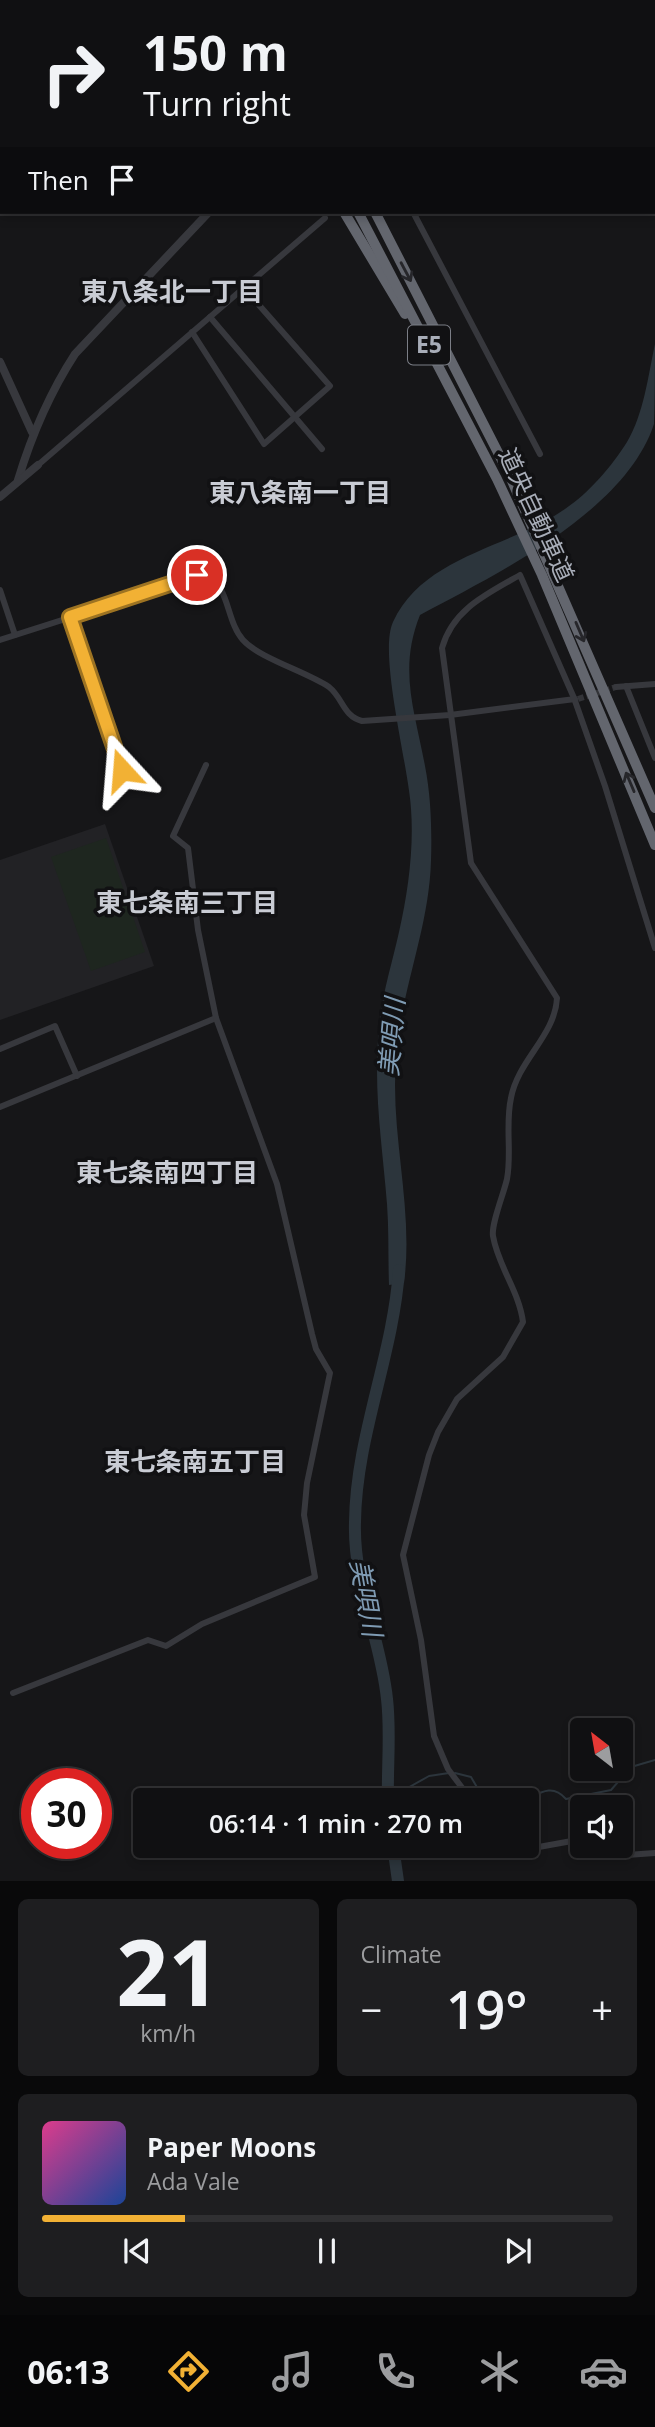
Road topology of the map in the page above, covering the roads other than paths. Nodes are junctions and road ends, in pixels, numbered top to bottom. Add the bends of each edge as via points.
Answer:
1 (207, 214) edge
2 (345, 214) edge
3 (359, 214) edge
4 (375, 214) edge
5 (414, 214) edge
6 (325, 218) dead end
7 (244, 288) junction
8 (210, 317) junction
9 (192, 332) junction
10 (0, 362) edge
11 (461, 406) junction
12 (295, 417) junction
13 (32, 432) junction
14 (322, 449) dead end
15 (540, 454) dead end
16 (38, 465) joint
17 (18, 480) junction
18 (0, 497) edge
19 (0, 590) edge
20 (70, 617) junction
21 (15, 635) junction
22 (0, 640) edge
23 (655, 684) edge
24 (616, 687) tunnel mouth
25 (626, 687) junction
26 (576, 699) junction
27 (450, 715) junction
28 (655, 758) edge
29 (206, 765) dead end
30 (122, 770) dead end
31 (655, 808) edge
32 (655, 845) edge
33 (655, 948) edge
34 (216, 1018) junction
35 (0, 1049) edge
36 (77, 1076) junction
37 (0, 1107) edge
38 (13, 1693) dead end
39 (462, 1788) edge
40 (570, 1841) edge
41 (539, 1847) edge
42 (655, 1853) edge
43 (633, 1854) edge

1 - 13 street via 75,354
2 - 11 highway
3 - 11 highway, 道央自動車道 / E5
4 -> 31 highway, 道央自動車道 / E5 via 509,474
5 - 15 street
6 - 7 street
7 - 8 street
7 - 12 street via 330,386
8 - 9 street
8 - 12 street
9 - 12 street via 264,444
9 - 16 street
10 - 13 street
32 -> 11 highway, 道央自動車道 / E5 via 542,575
12 - 14 street
13 - 17 street
16 - 17 street
17 - 18 street
19 - 21 street
20 - 21 street
20 - 27 street via 206,575 214,578 224,595 243,640 329,688 346,713 362,721
20 - 30 street
21 - 22 street
23 - 25 street
24 - 25 street
25 - 28 street
26 - 27 street
26 - 27 street via 520,575 469,606 446,634 442,648
26 - 33 street
27 - 39 street via 471,863 557,998 551,1027 538,1040 510,1100 508,1175 492,1233 516,1291 523,1322 503,1357 457,1399 438,1433 403,1555 434,1736
29 - 34 street via 173,836 188,848
34 - 36 street
34 - 38 street via 274,1174 314,1342 330,1373 304,1515 315,1577 202,1624 166,1646 148,1640
35 - 36 street via 55,1026
36 - 37 street
40 - 41 street
42 - 43 street

